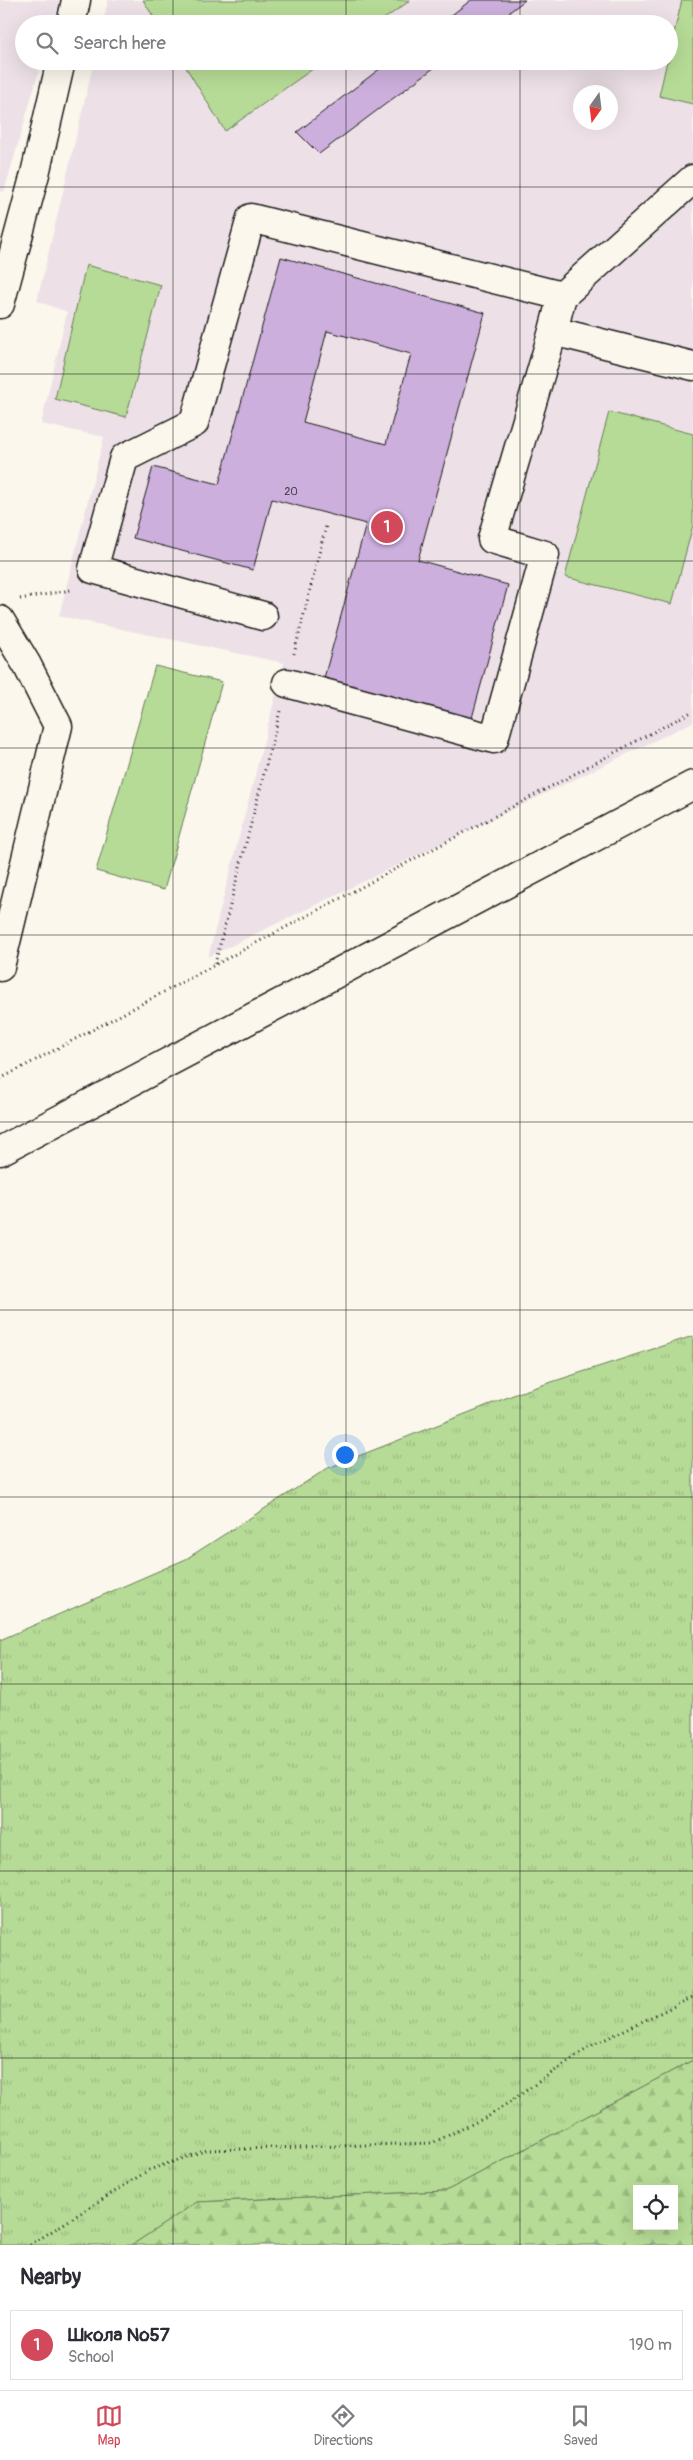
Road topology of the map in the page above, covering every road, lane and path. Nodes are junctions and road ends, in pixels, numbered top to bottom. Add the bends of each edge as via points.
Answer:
1 (76, 0) edge
2 (72, 15) edge
3 (60, 70) edge
4 (693, 179) edge
5 (562, 296) junction
6 (0, 304) edge
7 (553, 331) junction
8 (693, 366) edge
9 (326, 526) dead end
10 (74, 589) dead end
11 (18, 600) dead end
12 (263, 616) dead end
13 (0, 620) edge
14 (287, 683) junction
15 (693, 711) edge
16 (693, 784) edge
17 (215, 965) junction
18 (0, 967) edge
19 (0, 1079) edge
20 (0, 1151) edge
21 (693, 1997) edge
22 (30, 2245) edge

1 - 2 street
3 - 6 street
4 - 5 street
5 - 7 street
5 - 12 street via 251,218 194,423 124,458 93,569
7 - 8 street
7 - 14 street via 492,539 545,554 494,739
9 - 14 path
10 - 11 path
13 - 18 street via 58,726
14 - 17 path
15 - 17 path
16 - 20 street
17 - 19 path
21 - 22 path via 590,2046 489,2116 432,2143 207,2150 149,2170

